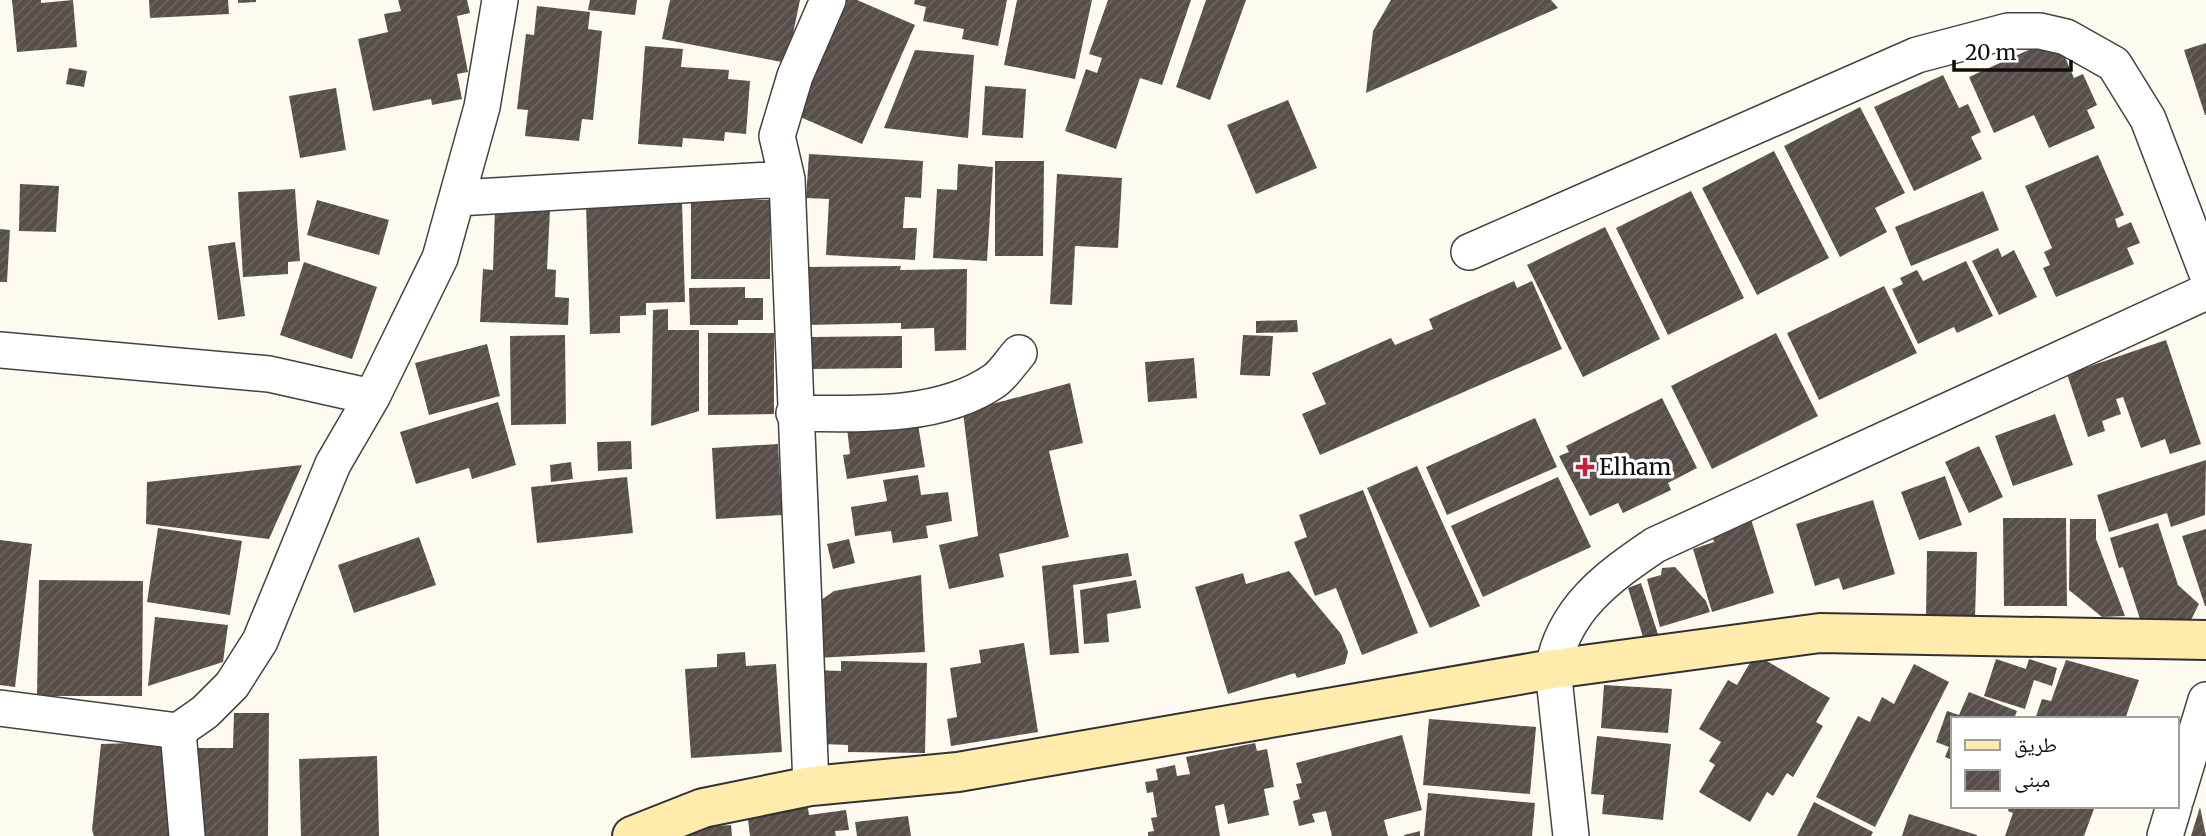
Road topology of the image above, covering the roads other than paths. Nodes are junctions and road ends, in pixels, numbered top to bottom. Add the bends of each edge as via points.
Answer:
1 (500, 0) edge
2 (828, 0) edge
3 (787, 179) junction
4 (457, 198) junction
5 (1469, 252) dead end
6 (2206, 271) edge
7 (2206, 292) edge
8 (0, 350) edge
9 (1019, 353) dead end
10 (372, 397) junction
11 (794, 414) junction
12 (2206, 640) edge
13 (1553, 669) junction
14 (2206, 700) edge
15 (0, 708) edge
16 (178, 731) junction
17 (811, 786) junction
18 (2178, 792) edge
19 (2173, 808) edge
20 (187, 836) edge
21 (632, 836) edge
22 (1571, 836) edge
23 (2165, 836) edge

1 - 4 street via 482,107
2 - 3 street via 795,76 777,136
3 - 4 street
3 - 11 street
4 - 10 street via 440,257
5 - 6 street via 1917,55 2008,31 2040,31 2066,37 2114,64 2148,118
7 - 13 street via 1655,545 1612,575 1578,607 1557,644
8 - 10 street via 269,374
9 - 11 street via 995,380 935,404 888,414
10 - 16 street via 333,464 260,641 232,685
11 - 17 street
12 - 13 street via 1820,633
13 - 17 street via 958,772
13 - 22 street
14 - 18 street
15 - 16 street
16 - 20 street
17 - 21 street via 702,808
19 - 23 street

